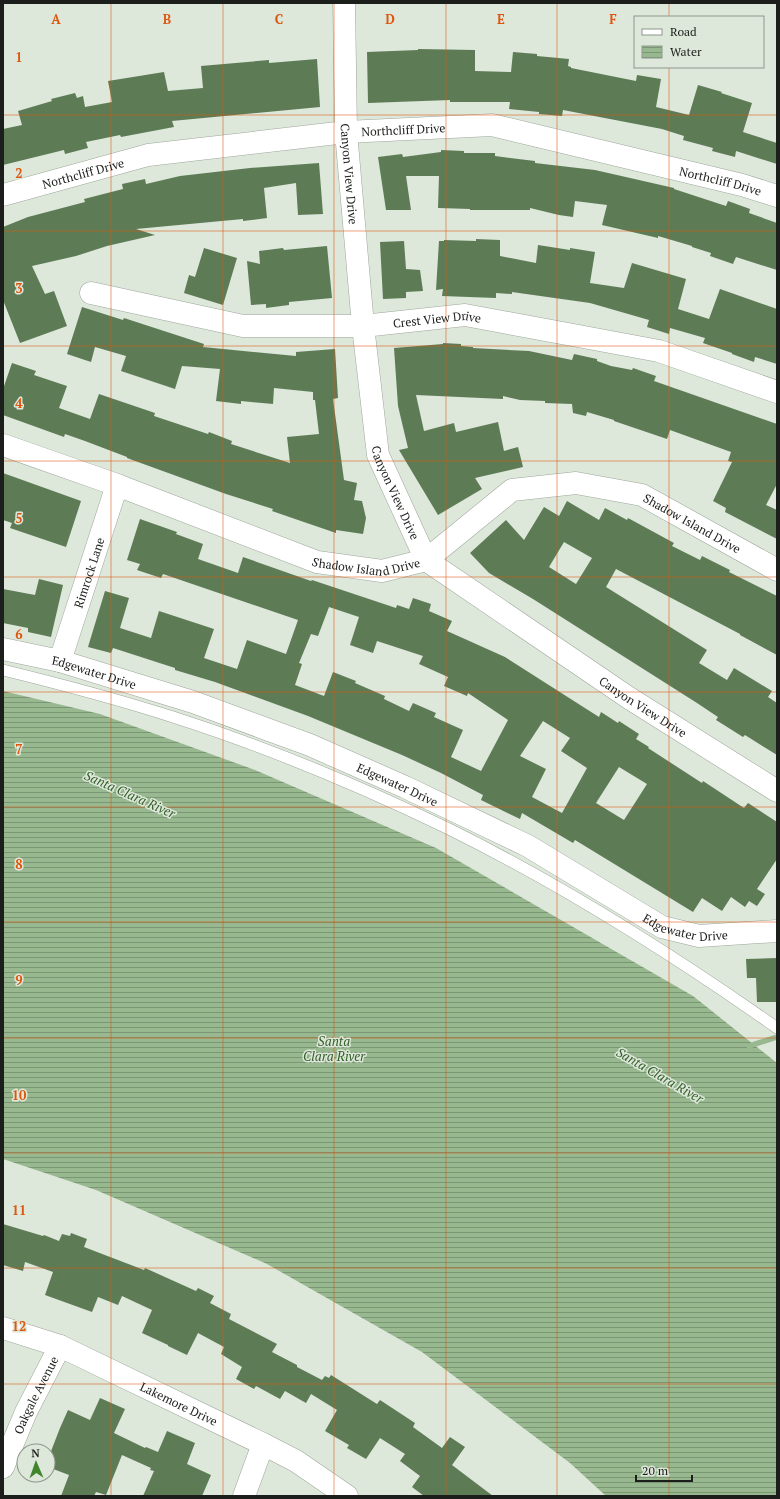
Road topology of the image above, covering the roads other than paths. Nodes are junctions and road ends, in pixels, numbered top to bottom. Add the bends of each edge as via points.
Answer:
1 (344, 3) edge
2 (346, 132) junction
3 (3, 195) edge
4 (777, 196) edge
5 (91, 293) dead end
6 (363, 326) junction
7 (777, 392) edge
8 (3, 445) edge
9 (117, 485) junction
10 (426, 560) junction
11 (777, 570) edge
12 (3, 649) edge
13 (60, 661) junction
14 (3, 670) edge
15 (60, 684) junction
16 (777, 791) edge
17 (777, 931) edge
18 (777, 1028) edge
19 (3, 1328) edge
20 (60, 1346) junction
21 (263, 1444) junction
22 (3, 1467) edge
23 (244, 1496) edge
24 (347, 1496) edge

1 - 2 street, Canyon View Drive
2 - 3 street, Northcliff Drive via 148,155
2 - 4 street, Northcliff Drive via 492,125 742,185
2 - 6 street, Canyon View Drive
5 - 6 street, Crest View Drive via 243,326
6 - 7 street, Crest View Drive via 466,315 659,351
6 - 10 street, Canyon View Drive via 378,455
8 - 9 street, Shadow Island Drive
9 - 10 street, Shadow Island Drive via 317,562 382,571
9 - 13 street, Rimrock Lane
10 - 11 street, Shadow Island Drive via 512,490 576,483 642,495
10 - 16 street, Canyon View Drive via 629,698
12 - 13 street, Edgewater Drive
13 - 15 lane
13 - 17 street, Edgewater Drive via 193,702 310,745 405,786 528,846 662,927 700,936
14 - 15 lane
15 - 18 lane via 174,717 270,751 448,829 638,934
19 - 20 street, Lakemore Drive
20 - 21 street, Lakemore Drive
20 - 22 street, Oakgale Avenue via 26,1412
21 - 23 street
21 - 24 street, Lakemore Drive via 296,1461

